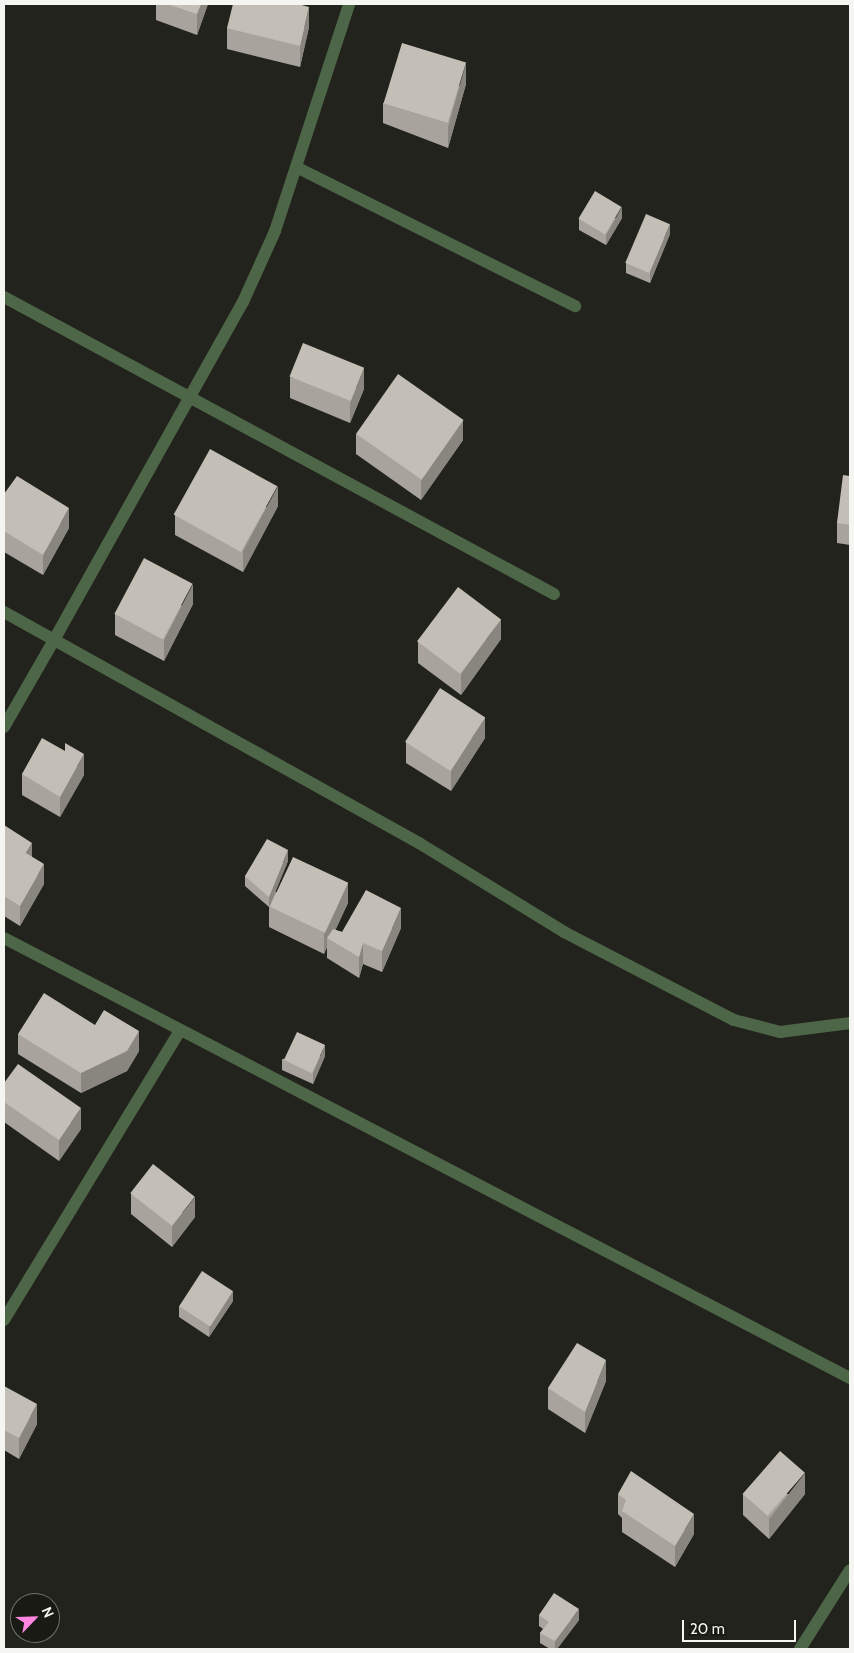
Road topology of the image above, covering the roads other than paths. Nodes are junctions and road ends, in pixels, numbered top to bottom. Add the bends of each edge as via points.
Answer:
1 (348, 4) edge
2 (296, 167) junction
3 (4, 297) edge
4 (575, 306) dead end
5 (186, 399) junction
6 (554, 594) dead end
7 (4, 612) edge
8 (54, 640) junction
9 (4, 727) edge
10 (4, 938) edge
11 (850, 1023) edge
12 (179, 1032) junction
13 (4, 1320) edge
14 (850, 1378) edge
15 (850, 1570) edge
16 (800, 1649) edge

1 - 2 street
2 - 4 street
2 - 5 street via 275,231 243,302
3 - 5 street
5 - 6 street
5 - 8 street
7 - 8 street
8 - 9 street
8 - 11 street via 419,843 564,932 734,1020 780,1032
10 - 12 street
12 - 13 street
12 - 14 street
15 - 16 street

